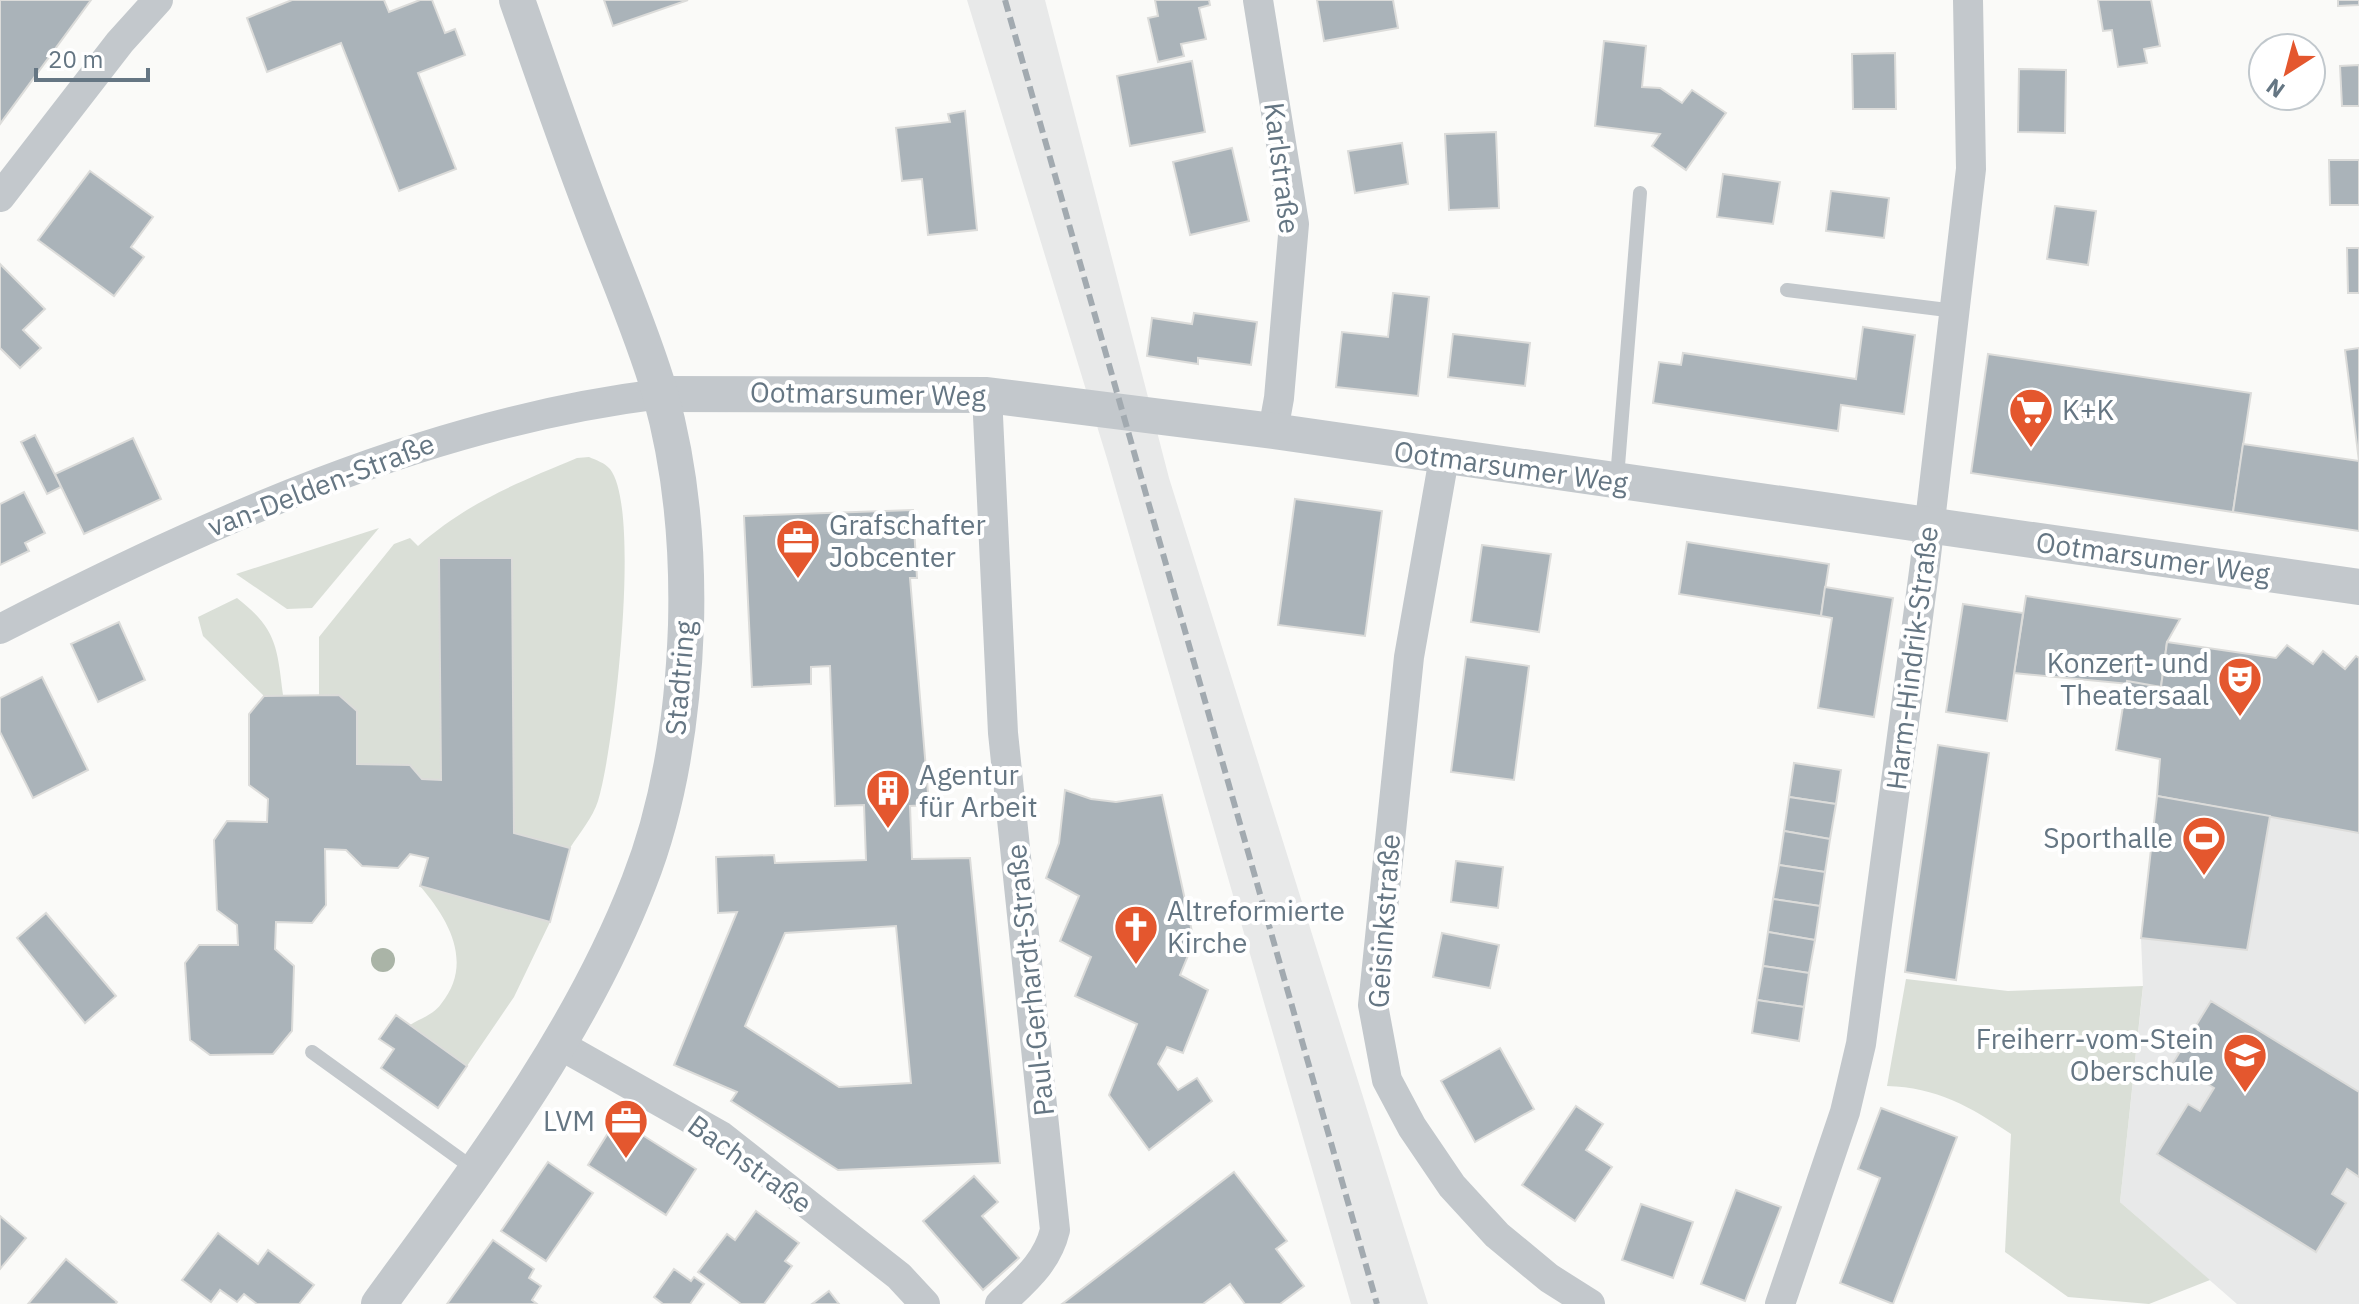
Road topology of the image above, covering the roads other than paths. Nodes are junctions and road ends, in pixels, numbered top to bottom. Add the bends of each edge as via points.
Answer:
1 (158, 0) edge
2 (517, 0) edge
3 (1258, 0) edge
4 (1968, 0) edge
5 (1640, 193) dead end
6 (0, 197) edge
7 (1787, 290) dead end
8 (1955, 311) junction
9 (660, 394) junction
10 (987, 395) junction
11 (1273, 431) junction
12 (1444, 458) junction
13 (1616, 483) junction
14 (1929, 527) junction
15 (2359, 587) edge
16 (0, 629) edge
17 (560, 1045) junction
18 (312, 1052) dead end
19 (476, 1171) junction
20 (379, 1304) edge
21 (925, 1304) edge
22 (1000, 1304) edge
23 (1590, 1304) edge
24 (1780, 1304) edge

1 - 6 street
2 - 9 street, Stadtring
3 - 11 street, Karlstraße via 1294,224
4 - 8 street, Harm-Hindrik-Straße via 1971,169
5 - 13 lane
7 - 8 lane
8 - 14 street, Harm-Hindrik-Straße
9 - 10 street, Ootmarsumer Weg
9 - 16 street, van-Delden-Straße via 589,403 470,431 326,480 210,526
9 - 17 street, Stadtring via 679,480 687,588 684,692 667,788 640,881
10 - 11 street, Ootmarsumer Weg
10 - 22 street, Paul-Gerhardt-Straße via 1003,733 1055,1230 1050,1251 1038,1268
11 - 12 street, Ootmarsumer Weg
12 - 13 street, Ootmarsumer Weg
12 - 23 street, Geisinkstraße via 1409,657 1373,1005 1387,1080 1452,1186 1497,1235
13 - 14 street, Ootmarsumer Weg
14 - 15 street, Ootmarsumer Weg
14 - 24 street, Harm-Hindrik-Straße via 1861,1044 1845,1112
17 - 19 street, Stadtring
17 - 21 street, Bachstraße via 721,1136 899,1276
18 - 19 lane
19 - 20 street, Stadtring

